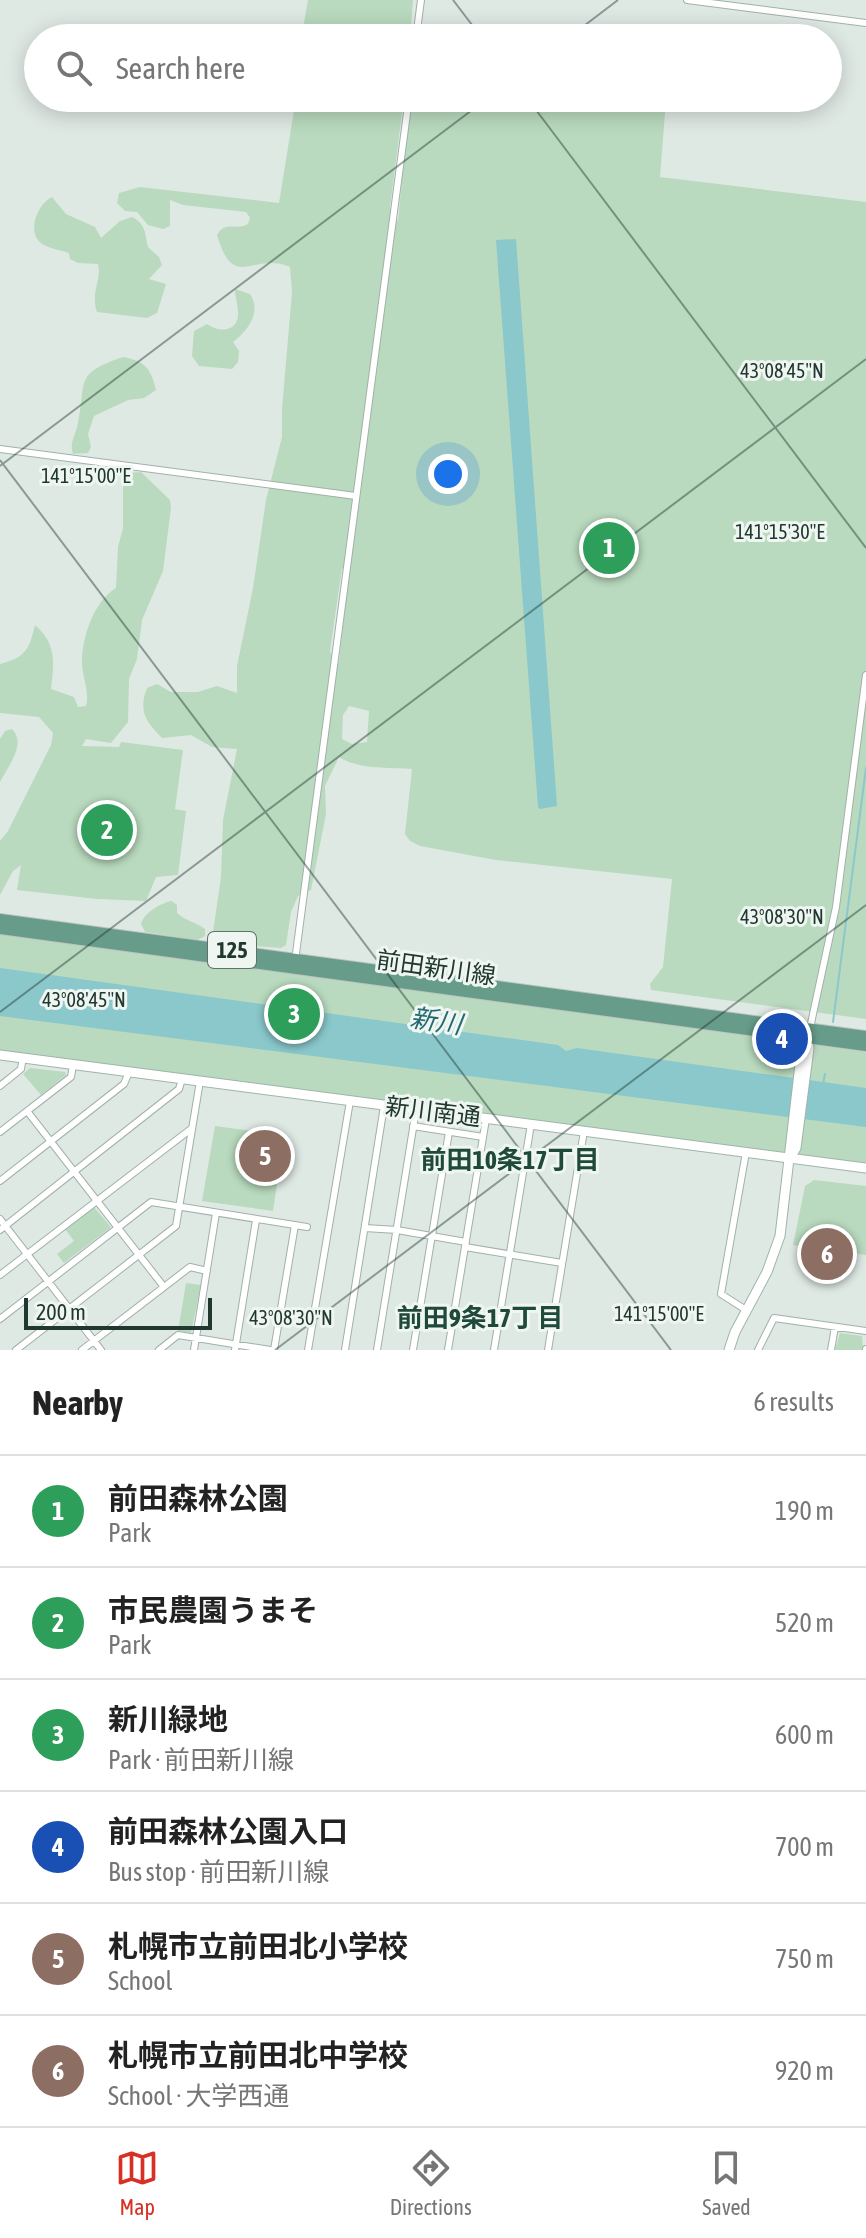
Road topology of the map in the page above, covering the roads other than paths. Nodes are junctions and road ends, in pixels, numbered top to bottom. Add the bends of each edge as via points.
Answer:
1 (421, 0) edge
2 (687, 0) edge
3 (866, 23) edge
4 (418, 24) edge
5 (407, 112) edge
6 (0, 449) edge
7 (356, 496) junction
8 (866, 675) edge
9 (0, 919) edge
10 (0, 929) edge
11 (295, 964) junction
12 (866, 1036) edge
13 (807, 1040) junction
14 (866, 1046) edge
15 (0, 1055) edge
16 (23, 1057) junction
17 (73, 1065) junction
18 (129, 1072) junction
19 (182, 1079) junction
20 (200, 1081) junction
21 (0, 1086) edge
22 (350, 1101) junction
23 (384, 1106) junction
24 (416, 1110) junction
25 (27, 1111) junction
26 (486, 1119) junction
27 (531, 1124) junction
28 (413, 1126) junction
29 (192, 1129) junction
30 (584, 1131) junction
31 (0, 1132) edge
32 (449, 1132) junction
33 (483, 1137) junction
34 (51, 1141) junction
35 (791, 1151) junction
36 (746, 1152) junction
37 (866, 1168) edge
38 (74, 1171) junction
39 (0, 1181) edge
40 (97, 1199) junction
41 (179, 1206) junction
42 (216, 1213) junction
43 (256, 1220) junction
44 (2, 1225) edge
45 (295, 1225) junction
46 (307, 1227) dead end
47 (118, 1228) junction
48 (365, 1228) junction
49 (397, 1230) junction
50 (432, 1236) junction
51 (466, 1244) junction
52 (510, 1253) junction
53 (26, 1254) junction
54 (138, 1254) junction
55 (562, 1263) junction
56 (207, 1271) junction
57 (0, 1275) edge
58 (48, 1282) junction
59 (164, 1287) junction
60 (69, 1309) junction
61 (746, 1310) junction
62 (0, 1319) edge
63 (835, 1327) junction
64 (866, 1331) edge
65 (196, 1338) junction
66 (94, 1341) junction
67 (236, 1347) edge
68 (16, 1350) edge
69 (82, 1350) edge
70 (101, 1350) edge
71 (159, 1350) edge
72 (194, 1350) edge
73 (272, 1350) edge
74 (308, 1350) edge
75 (345, 1350) edge
76 (377, 1350) edge
77 (413, 1350) edge
78 (448, 1350) edge
79 (494, 1350) edge
80 (548, 1350) edge
81 (729, 1350) edge
82 (758, 1350) edge
83 (831, 1350) edge

1 - 4 street
2 - 3 street
5 - 7 street
6 - 7 street
7 - 11 street
8 - 13 street via 836,907
9 - 11 main road, 前田新川線 / 125
10 - 11 main road, 前田新川線 / 125
11 - 13 main road, 前田新川線 / 125
12 - 13 main road, 前田新川線 / 125
13 - 14 main road, 前田新川線 / 125
13 - 35 street
15 - 16 street, 新川南通
16 - 17 street, 新川南通
16 - 21 street via 21,1069
17 - 18 street, 新川南通
17 - 25 street via 71,1077
18 - 19 street, 新川南通
18 - 34 street via 124,1084
19 - 20 street, 新川南通
19 - 38 street via 179,1089
20 - 22 street, 新川南通
20 - 29 street
22 - 23 street, 新川南通
22 - 74 street
23 - 24 street, 新川南通
23 - 48 street
24 - 26 street, 新川南通
24 - 28 street
25 - 31 street
25 - 34 street
26 - 27 street, 新川南通
26 - 33 street
27 - 30 street, 新川南通
27 - 52 street
28 - 32 street
28 - 49 street
29 - 40 street
29 - 41 street
30 - 36 street, 新川南通
30 - 55 street
32 - 33 street
32 - 50 street
33 - 51 street
34 - 38 street
34 - 39 street
35 - 36 street, 新川南通
35 - 37 street, 新川南通
35 - 61 street via 780,1236
36 - 61 street via 721,1294
38 - 40 street
38 - 44 street
40 - 47 street
40 - 53 street
41 - 42 street
41 - 47 street via 151,1202
41 - 54 street via 176,1226
42 - 43 street
42 - 56 street
43 - 45 street
43 - 67 street
44 - 53 street
45 - 46 street
45 - 73 street
47 - 54 street
47 - 58 street
48 - 49 street
48 - 75 street
49 - 50 street
49 - 76 street
50 - 51 street
50 - 77 street
51 - 52 street
51 - 78 street
52 - 55 street
52 - 79 street
53 - 57 street
53 - 58 street
54 - 59 street
54 - 60 street
55 - 80 street
56 - 59 street via 190,1267
56 - 65 street
58 - 60 street
58 - 62 street
59 - 66 street
60 - 66 street
60 - 68 street
61 - 81 street
63 - 64 street
63 - 82 street via 774,1318
63 - 83 street
65 - 67 street
65 - 71 street via 178,1335
65 - 72 street
66 - 69 street
66 - 70 street
67 - 73 street

